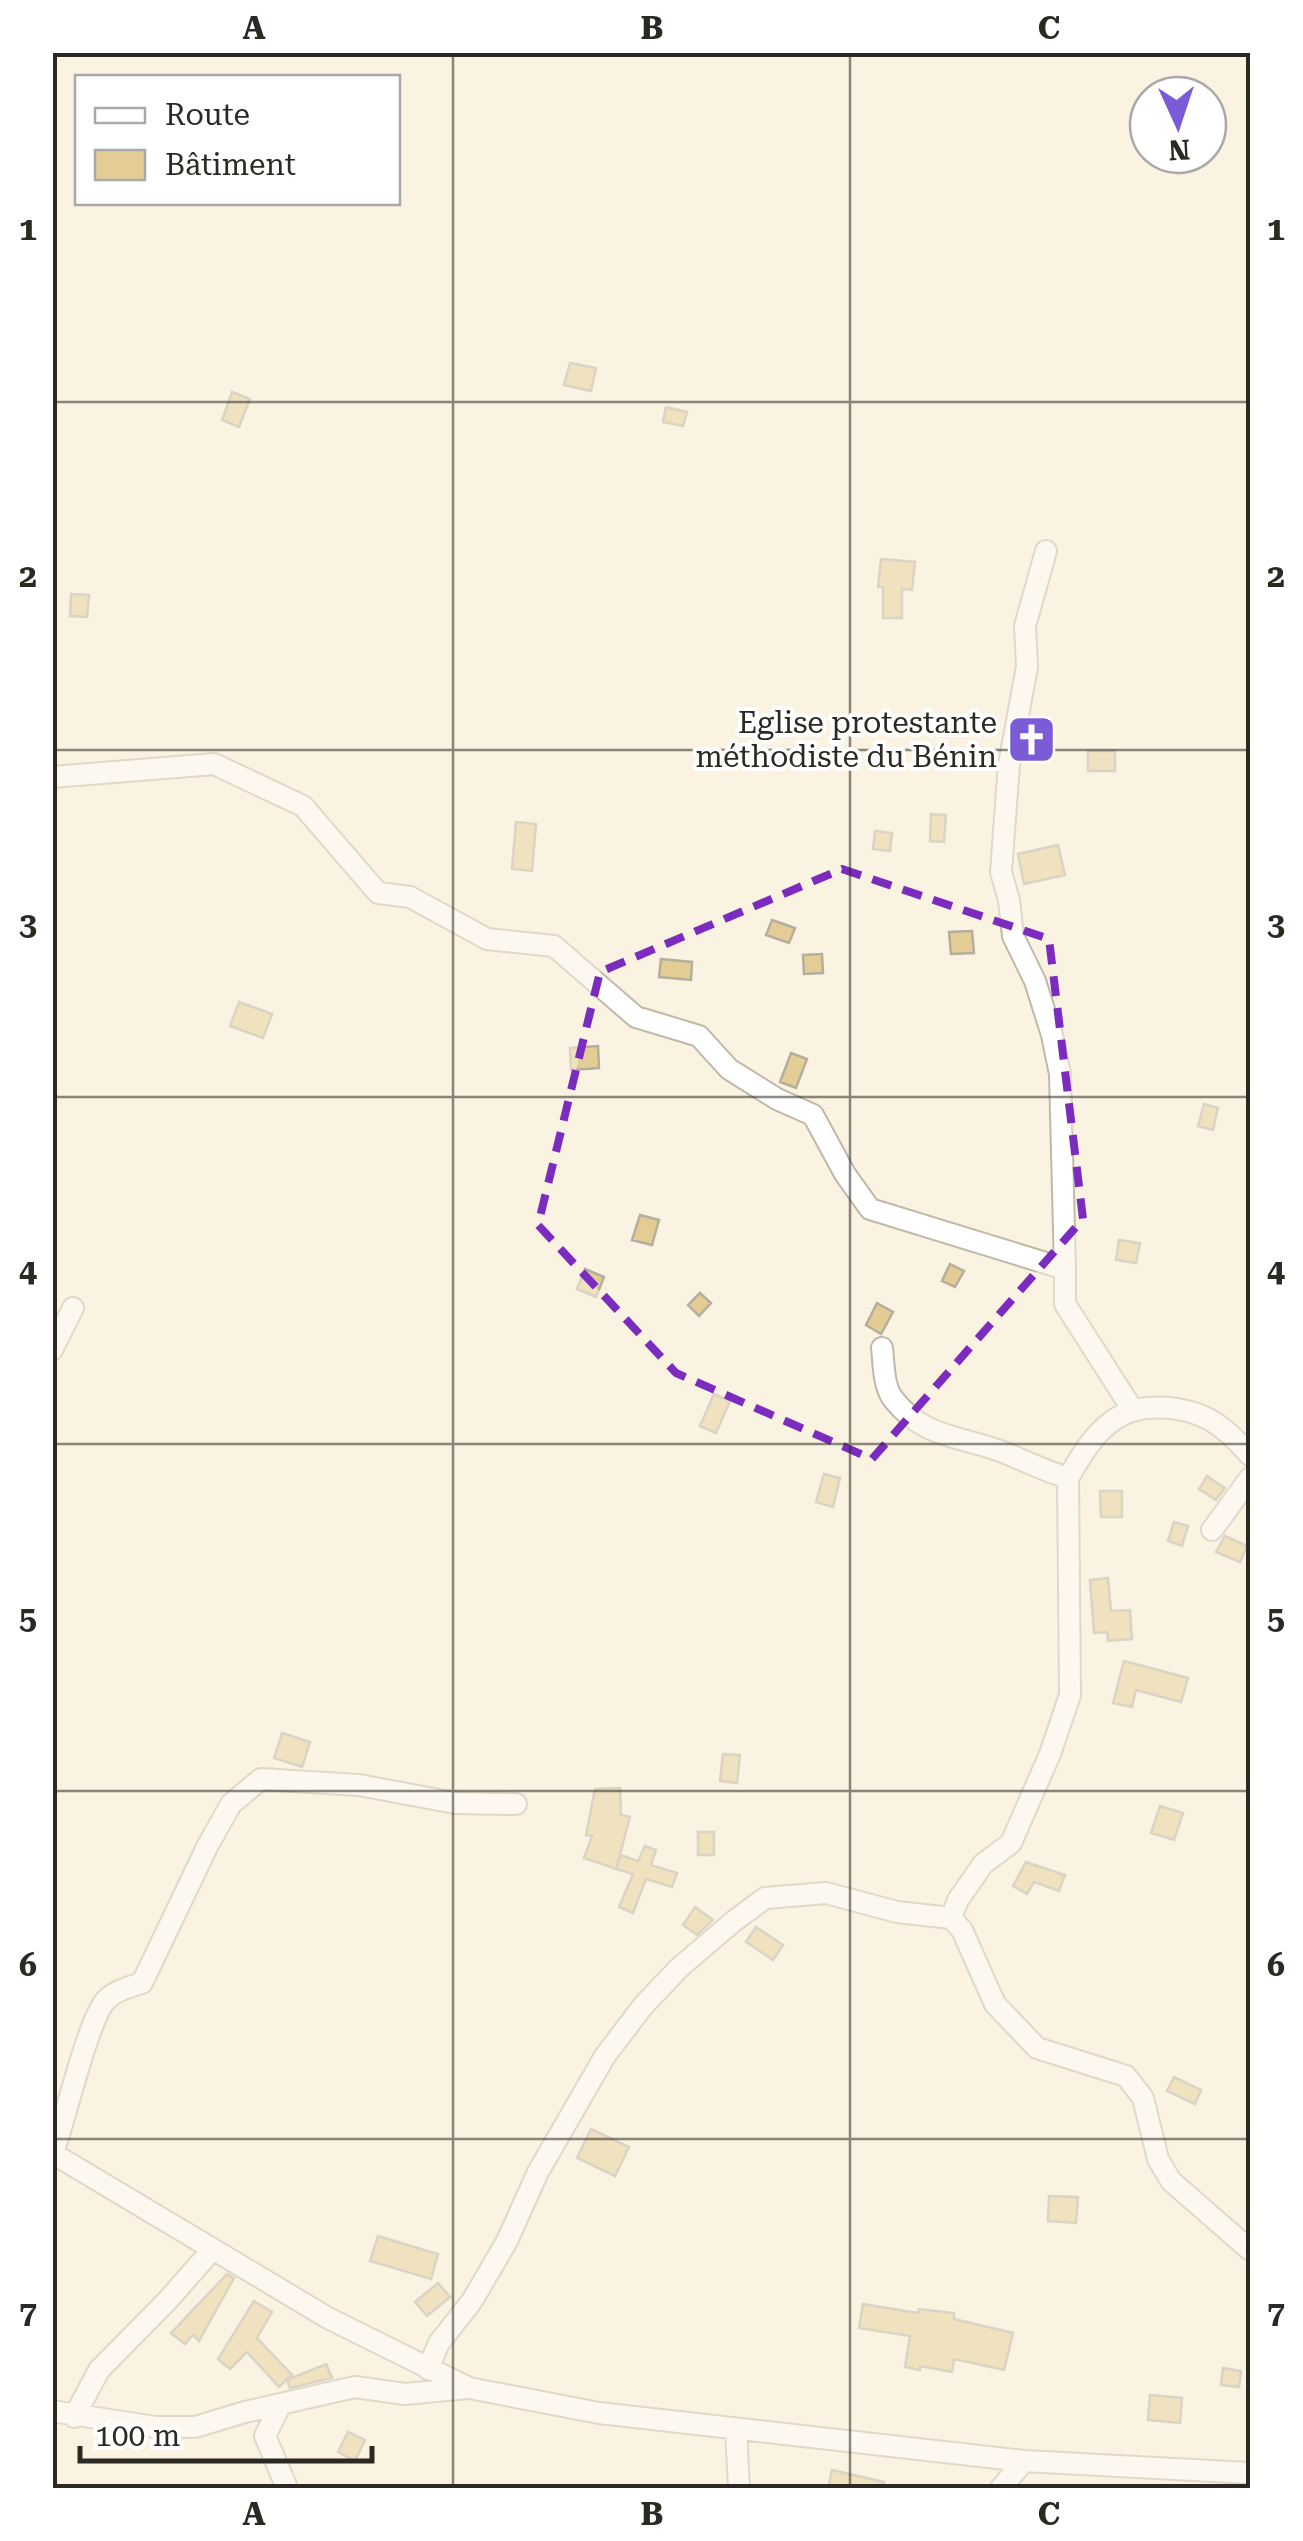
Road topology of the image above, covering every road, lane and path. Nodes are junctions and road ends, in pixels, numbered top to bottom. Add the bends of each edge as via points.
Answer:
1 (1046, 551) dead end
2 (52, 777) edge
3 (1065, 1269) junction
4 (72, 1308) dead end
5 (882, 1348) dead end
6 (52, 1350) edge
7 (1132, 1409) junction
8 (1250, 1455) edge
9 (1068, 1478) junction
10 (1250, 1478) edge
11 (1212, 1530) dead end
12 (516, 1804) dead end
13 (951, 1918) junction
14 (53, 2154) edge
15 (1250, 2250) edge
16 (211, 2251) junction
17 (428, 2369) junction
18 (469, 2388) junction
19 (280, 2406) junction
20 (52, 2411) edge
21 (74, 2417) junction
22 (736, 2430) junction
23 (1024, 2461) junction
24 (1250, 2473) edge
25 (287, 2488) edge
26 (739, 2488) edge
27 (1001, 2488) edge

1 - 3 street via 1025,626 1027,667 1000,872 1012,936 1035,981 1060,1074
2 - 3 street via 214,764 302,806 378,893 410,897 487,939 554,946 636,1017 699,1036 729,1069 812,1115 870,1209
3 - 7 street via 1065,1304
4 - 6 street
5 - 9 street via 892,1398 917,1420 944,1437
7 - 8 street via 1200,1414
7 - 9 street via 1109,1423
9 - 13 street via 1070,1695 1011,1844 983,1864
10 - 11 street
12 - 14 street via 261,1780 231,1804 142,1983 103,2002
13 - 15 street via 995,2004 1037,2048 1126,2076 1143,2098 1158,2159 1171,2181
13 - 17 street via 826,1893 766,1898 734,1920 679,1968 605,2056 498,2256
14 - 16 street
16 - 17 street
16 - 21 street via 99,2370
17 - 18 street
18 - 19 street via 405,2394 355,2387
18 - 22 street
19 - 21 street via 195,2427
19 - 25 street via 265,2436
20 - 21 street
22 - 23 street
22 - 26 street
23 - 24 street
23 - 27 street

